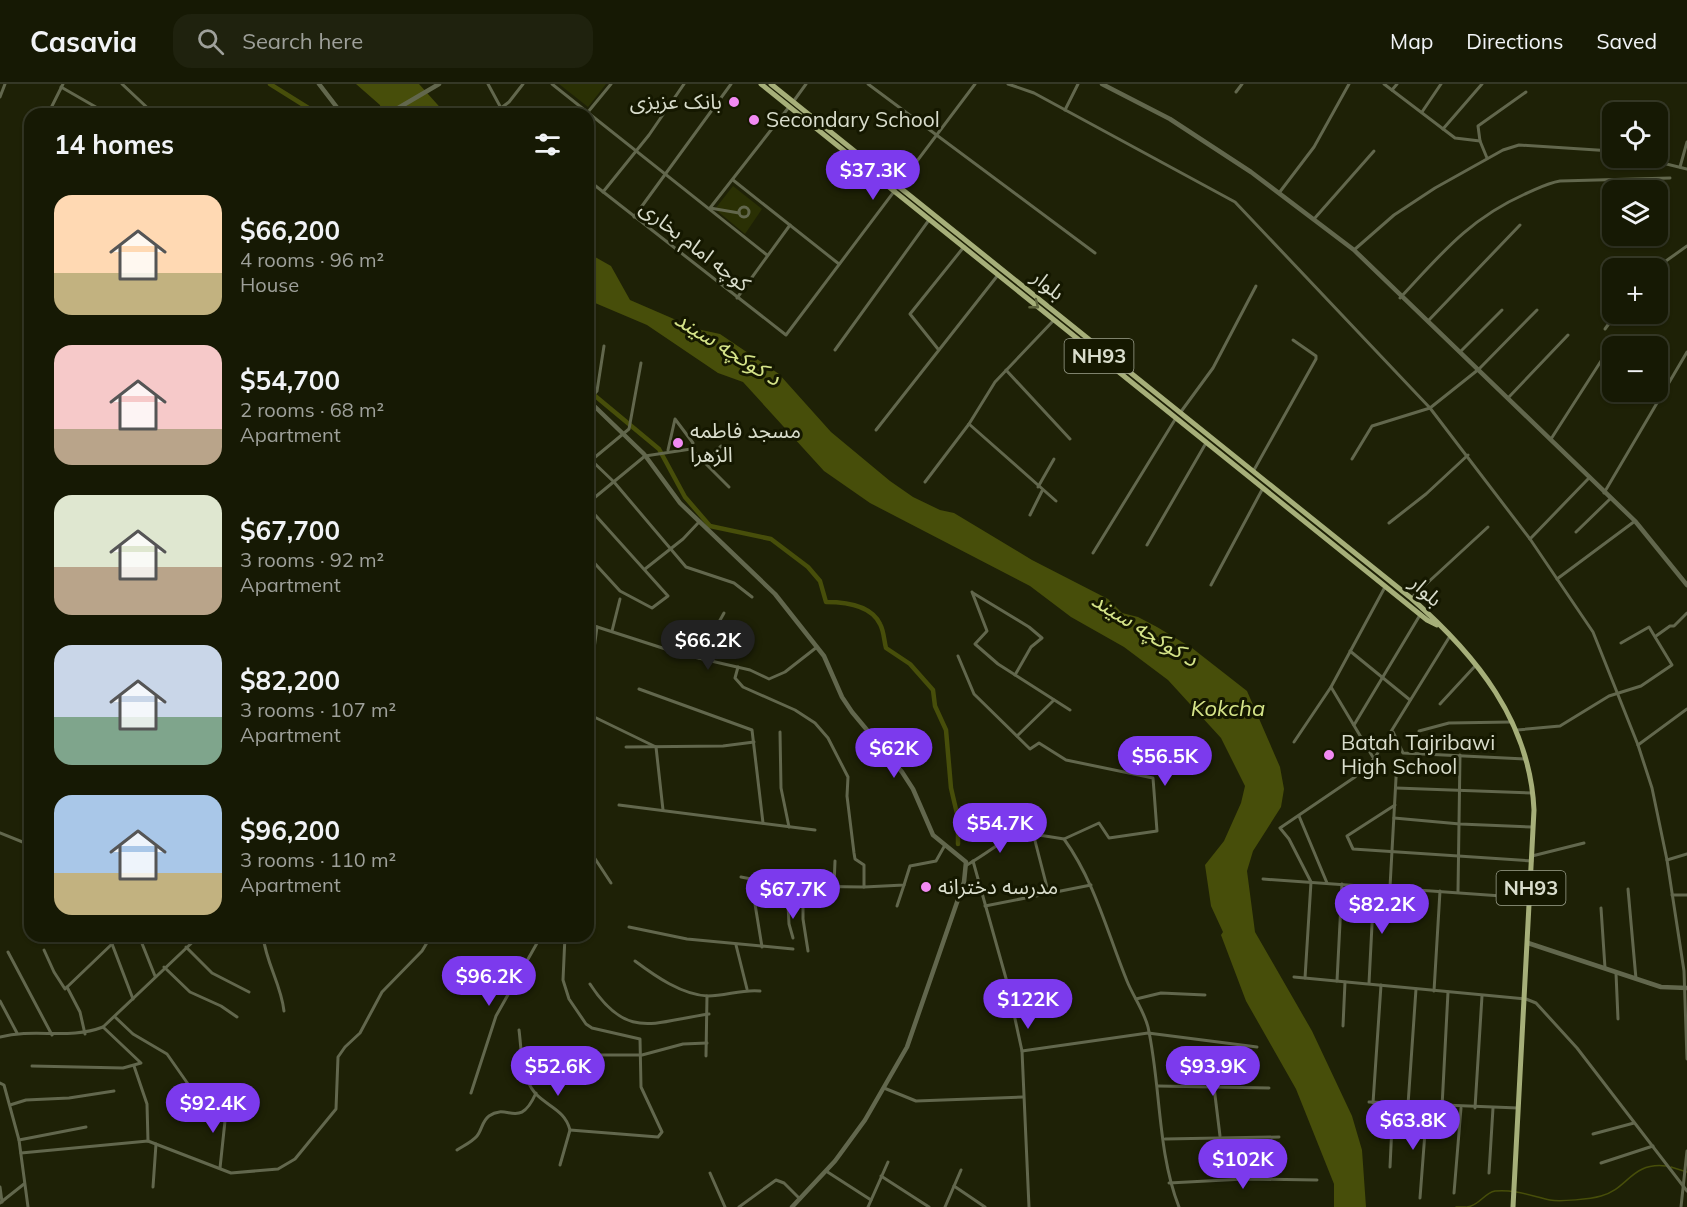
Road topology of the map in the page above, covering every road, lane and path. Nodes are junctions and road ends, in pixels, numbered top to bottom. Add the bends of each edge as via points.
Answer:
1 (5, 84) edge
2 (122, 84) edge
3 (319, 84) edge
4 (439, 84) edge
5 (488, 84) edge
6 (523, 84) edge
7 (552, 84) edge
8 (611, 84) edge
9 (684, 84) edge
10 (731, 84) edge
11 (761, 84) edge
12 (771, 84) edge
13 (806, 84) edge
14 (868, 84) edge
15 (975, 84) edge
16 (1008, 84) edge
17 (1078, 84) edge
18 (1102, 84) edge
19 (1242, 84) edge
20 (1349, 84) edge
21 (1384, 84) edge
22 (1397, 84) edge
23 (1441, 84) edge
24 (1482, 84) edge
25 (62, 85) edge
26 (1392, 90) junction
27 (1236, 92) dead end
28 (1526, 92) dead end
29 (0, 97) edge
30 (791, 104) junction
31 (51, 108) edge
32 (98, 108) edge
33 (148, 108) edge
34 (337, 108) edge
35 (398, 108) edge
36 (501, 108) joint
37 (583, 108) edge
38 (591, 108) edge
39 (1065, 110) junction
40 (1422, 112) junction
41 (594, 117) edge
42 (1443, 129) junction
43 (936, 135) junction
44 (1480, 141) junction
45 (1687, 142) edge
46 (1602, 150) edge
47 (1374, 151) dead end
48 (636, 152) junction
49 (1487, 158) junction
50 (1668, 164) edge
51 (1680, 167) junction
52 (1687, 169) edge
53 (665, 174) junction
54 (1670, 178) dead end
55 (733, 180) junction
56 (594, 185) edge
57 (898, 185) junction
58 (894, 191) junction
59 (603, 192) junction
60 (1278, 195) junction
61 (710, 208) junction
62 (739, 213) dead end
63 (634, 217) junction
64 (930, 220) junction
65 (1312, 221) junction
66 (790, 225) junction
67 (1520, 225) dead end
68 (964, 246) junction
69 (1687, 246) edge
70 (1353, 250) junction
71 (1095, 253) dead end
72 (767, 255) junction
73 (1668, 259) edge
74 (839, 264) junction
75 (998, 275) junction
76 (1256, 286) dead end
77 (1400, 297) junction
78 (737, 298) junction
79 (1502, 310) dead end
80 (1537, 310) dead end
81 (1054, 320) junction
82 (1426, 323) junction
83 (1609, 324) edge
84 (1605, 329) dead end
85 (1568, 335) dead end
86 (1293, 340) dead end
87 (604, 346) dead end
88 (1092, 347) junction
89 (835, 350) dead end
90 (938, 350) junction
91 (1460, 352) junction
92 (1687, 352) edge
93 (1602, 360) edge
94 (641, 363) dead end
95 (1479, 369) junction
96 (1006, 370) junction
97 (594, 394) edge
98 (1507, 399) junction
99 (594, 404) edge
100 (1430, 408) junction
101 (1178, 415) junction
102 (969, 424) junction
103 (876, 430) dead end
104 (625, 434) junction
105 (1070, 439) dead end
106 (1550, 441) junction
107 (1206, 442) junction
108 (691, 449) junction
109 (668, 450) junction
110 (729, 450) dead end
111 (1468, 455) junction
112 (594, 456) edge
113 (645, 456) junction
114 (1054, 459) dead end
115 (1352, 459) dead end
116 (707, 462) junction
117 (594, 464) edge
118 (1253, 472) junction
119 (1588, 479) junction
120 (614, 482) junction
121 (925, 482) dead end
122 (729, 487) dead end
123 (1038, 487) junction
124 (1263, 488) junction
125 (1042, 491) junction
126 (1604, 493) junction
127 (1610, 499) junction
128 (594, 500) edge
129 (1056, 501) dead end
130 (594, 512) edge
131 (1030, 515) dead end
132 (1635, 521) junction
133 (699, 522) junction
134 (1389, 523) dead end
135 (1488, 527) dead end
136 (1576, 532) dead end
137 (1530, 539) junction
138 (1147, 545) dead end
139 (670, 549) junction
140 (1092, 553) dead end
141 (594, 563) edge
142 (645, 569) junction
143 (1378, 572) junction
144 (1374, 578) junction
145 (1557, 579) junction
146 (1211, 585) dead end
147 (1687, 585) edge
148 (1386, 587) junction
149 (752, 597) dead end
150 (1411, 598) junction
151 (620, 599) dead end
152 (724, 613) dead end
153 (1687, 613) edge
154 (1420, 615) junction
155 (594, 626) edge
156 (1438, 626) junction
157 (597, 627) junction
158 (612, 631) junction
159 (1450, 636) junction
160 (1655, 636) junction
161 (1621, 643) dead end
162 (818, 647) junction
163 (594, 649) edge
164 (1350, 651) junction
165 (958, 656) dead end
166 (699, 658) junction
167 (1477, 664) junction
168 (738, 667) junction
169 (1015, 675) junction
170 (1382, 678) junction
171 (1330, 687) junction
172 (639, 689) dead end
173 (1618, 693) junction
174 (1054, 700) junction
175 (1410, 700) junction
176 (1440, 704) dead end
177 (1687, 709) edge
178 (1070, 710) dead end
179 (594, 717) edge
180 (1513, 722) junction
181 (1354, 725) junction
182 (1517, 730) junction
183 (1419, 731) dead end
184 (780, 732) dead end
185 (1393, 732) junction
186 (1017, 736) junction
187 (754, 742) junction
188 (1294, 742) dead end
189 (1638, 745) junction
190 (626, 747) dead end
191 (656, 747) junction
192 (1460, 755) junction
193 (1374, 759) junction
194 (1527, 759) junction
195 (1397, 760) dead end
196 (1396, 788) junction
197 (1460, 790) junction
198 (1533, 793) junction
199 (619, 805) dead end
200 (1395, 805) junction
201 (663, 810) junction
202 (1299, 815) junction
203 (1394, 818) junction
204 (763, 823) junction
205 (1460, 824) junction
206 (789, 826) junction
207 (1534, 827) junction
208 (815, 830) dead end
209 (0, 833) edge
210 (1033, 833) junction
211 (1064, 839) junction
212 (24, 842) edge
213 (1584, 843) dead end
214 (945, 845) junction
215 (1392, 851) junction
216 (1687, 854) edge
217 (594, 857) edge
218 (1459, 857) junction
219 (1532, 858) junction
220 (1667, 860) junction
221 (835, 861) dead end
222 (973, 861) junction
223 (965, 866) junction
224 (741, 877) dead end
225 (1263, 879) dead end
226 (755, 881) junction
227 (1311, 882) junction
228 (611, 883) dead end
229 (1327, 883) junction
230 (1342, 884) junction
231 (904, 885) junction
232 (1091, 885) junction
233 (1374, 885) junction
234 (787, 886) junction
235 (803, 886) junction
236 (834, 887) junction
237 (1390, 887) junction
238 (864, 888) junction
239 (1628, 889) dead end
240 (1440, 891) junction
241 (1458, 892) junction
242 (1049, 894) junction
243 (1672, 895) junction
244 (1687, 895) edge
245 (1531, 898) junction
246 (897, 906) dead end
247 (985, 906) junction
248 (1601, 908) dead end
249 (629, 927) dead end
250 (794, 938) dead end
251 (141, 942) edge
252 (191, 942) edge
253 (264, 942) edge
254 (427, 942) edge
255 (538, 942) edge
256 (565, 942) edge
257 (1528, 943) junction
258 (112, 944) joint
259 (736, 945) junction
260 (186, 946) junction
261 (762, 947) junction
262 (793, 949) dead end
263 (44, 950) dead end
264 (808, 951) dead end
265 (8, 952) dead end
266 (635, 961) dead end
267 (164, 967) junction
268 (1605, 968) junction
269 (1616, 972) junction
270 (155, 976) junction
271 (1294, 977) dead end
272 (1305, 978) junction
273 (1636, 979) junction
274 (1337, 981) junction
275 (1345, 981) junction
276 (1369, 983) junction
277 (590, 984) dead end
278 (1381, 984) junction
279 (67, 987) junction
280 (1685, 987) edge
281 (747, 989) junction
282 (1416, 989) junction
283 (760, 991) dead end
284 (1434, 991) junction
285 (249, 992) dead end
286 (1448, 992) junction
287 (1205, 995) dead end
288 (1482, 995) junction
289 (707, 996) junction
290 (133, 999) junction
291 (1136, 999) junction
292 (1526, 999) junction
293 (0, 1001) edge
294 (284, 1011) dead end
295 (709, 1014) junction
296 (115, 1017) junction
297 (237, 1017) dead end
298 (1618, 1019) dead end
299 (1343, 1026) dead end
300 (103, 1027) junction
301 (519, 1030) dead end
302 (1687, 1031) edge
303 (16, 1033) junction
304 (1148, 1033) junction
305 (85, 1034) junction
306 (51, 1035) junction
307 (0, 1036) edge
308 (707, 1043) junction
309 (1257, 1047) dead end
310 (1022, 1051) junction
311 (577, 1055) dead end
312 (642, 1055) junction
313 (706, 1056) dead end
314 (1687, 1059) edge
315 (32, 1066) dead end
316 (134, 1066) junction
317 (0, 1083) edge
318 (188, 1084) dead end
319 (1158, 1086) junction
320 (1214, 1087) junction
321 (883, 1088) junction
322 (1269, 1088) dead end
323 (114, 1091) dead end
324 (471, 1093) dead end
325 (536, 1093) junction
326 (1023, 1097) junction
327 (227, 1102) dead end
328 (1393, 1104) junction
329 (10, 1105) junction
330 (1408, 1105) junction
331 (1427, 1106) junction
332 (1442, 1107) junction
333 (1475, 1107) junction
334 (1461, 1108) junction
335 (1493, 1108) junction
336 (1520, 1108) junction
337 (1634, 1123) junction
338 (86, 1127) dead end
339 (570, 1130) junction
340 (1593, 1134) dead end
341 (1221, 1137) junction
342 (1279, 1137) dead end
343 (1165, 1139) junction
344 (20, 1140) junction
345 (148, 1141) junction
346 (156, 1143) junction
347 (1653, 1146) junction
348 (457, 1149) dead end
349 (1687, 1151) edge
350 (21, 1153) junction
351 (888, 1162) dead end
352 (1600, 1163) dead end
353 (560, 1165) dead end
354 (1390, 1167) dead end
355 (220, 1168) junction
356 (961, 1170) dead end
357 (826, 1171) junction
358 (710, 1173) dead end
359 (1489, 1173) dead end
360 (881, 1176) junction
361 (1317, 1180) dead end
362 (1169, 1183) junction
363 (24, 1184) junction
364 (954, 1186) junction
365 (0, 1187) edge
366 (153, 1187) dead end
367 (1686, 1190) edge
368 (1454, 1192) dead end
369 (1420, 1198) dead end
370 (800, 1199) junction
371 (871, 1200) junction
372 (1, 1202) edge
373 (1513, 1204) edge
374 (28, 1207) edge
375 (725, 1207) edge
376 (739, 1207) edge
377 (792, 1207) edge
378 (868, 1207) edge
379 (929, 1207) edge
380 (945, 1207) edge
381 (985, 1207) edge
382 (1029, 1207) edge
383 (1179, 1207) edge
384 (1681, 1207) edge

1 - 29 street
2 - 33 street
3 - 34 street
4 - 35 street
5 - 36 street
6 - 36 street
7 - 37 street
8 - 38 street
9 - 48 street
10 - 53 street
11 - 30 main road, بلوار / NH93
12 - 30 main road, بلوار / NH93
13 - 30 street
14 - 43 street
15 - 43 street
16 - 39 street
17 - 39 street
18 - 60 street via 1170,119 1251,172
19 - 27 street
20 - 60 street via 1314,147
21 - 26 street
22 - 26 street
23 - 40 street
24 - 42 street
25 - 31 street
25 - 32 street
26 - 40 street
28 - 44 street via 1478,126
30 - 55 street
30 - 57 main road, بلوار / NH93
30 - 58 main road, بلوار / NH93
39 - 100 street via 1235,202
40 - 42 street
41 - 48 street
42 - 44 street via 1459,140
43 - 57 street
43 - 71 street
44 - 49 street
45 - 51 street
46 - 49 street via 1519,145
47 - 65 street
48 - 53 street
48 - 59 street
49 - 70 street via 1394,215
50 - 51 street
51 - 52 street
53 - 61 street
53 - 63 street
54 - 77 street via 1560,181 1542,186 1472,224
55 - 61 street
55 - 66 street
56 - 59 street, کوچه امام بخاری
57 - 58 street
57 - 88 main road, بلوار / NH93
58 - 64 main road, بلوار / NH93
58 - 74 street
59 - 63 street, کوچه امام بخاری
60 - 65 street
61 - 62 street
61 - 72 street
63 - 78 street, کوچه امام بخاری
64 - 68 main road, بلوار / NH93
64 - 89 street
65 - 70 street
66 - 72 street
66 - 74 street
67 - 82 street
68 - 75 main road, بلوار / NH93
68 - 90 street via 910,314
69 - 73 street
70 - 77 street
72 - 78 street
74 - 78 street, کوچه امام بخاری via 786,335
75 -> 81 main road, بلوار / NH93
75 - 90 street
76 - 101 street via 1213,368
77 - 82 street
79 - 91 street
80 - 95 street
81 - 88 main road, بلوار / NH93
81 - 96 street
82 - 91 street
83 - 84 street
85 - 98 street
86 - 118 street via 1316,359
87 - 97 street
88 - 101 main road, بلوار / NH93
90 - 103 street
91 - 95 street
92 - 126 street
93 - 106 street
94 - 104 street via 633,421
95 - 98 street
95 - 100 street
96 - 102 street
96 - 105 street
98 - 106 street
99 - 104 street
100 - 111 street
100 - 115 street via 1372,426
101 - 107 main road, بلوار / NH93
101 - 118 main road, بلوار / NH93
101 - 140 street
102 - 121 street
102 - 123 street
104 - 112 street
104 - 113 street
106 - 119 street
107 - 124 main road, بلوار / NH93
107 - 138 street
108 - 109 street
108 - 109 street via 693,443 675,419
108 - 116 street
109 - 113 street
110 - 116 street via 721,446
111 - 134 street
111 - 137 street
113 - 120 street
113 - 133 street via 672,494
114 - 123 street
116 - 122 street
117 - 120 street
118 - 143 main road, بلوار / NH93
119 - 126 street
119 - 137 street
120 - 128 street
120 - 139 street
123 - 125 street
124 - 144 main road, بلوار / NH93
124 - 146 street
125 - 129 street
125 - 131 street
126 - 127 street
127 - 132 street
127 - 136 street
130 - 142 street
132 - 145 street
132 - 147 street
133 - 139 street
133 - 162 street via 775,594
135 - 150 street
137 - 145 street
139 - 142 street
139 - 149 street via 686,567 734,583
141 - 142 street via 620,591 652,608 669,596
143 - 144 main road
143 - 150 main road, بلوار / NH93
144 - 148 main road, بلوار / NH93
145 - 173 street via 1593,632
148 - 154 main road, بلوار / NH93
148 - 164 street
150 - 156 main road, بلوار / NH93
151 - 158 street
152 - 166 street
153 - 160 street
154 - 156 main road, بلوار / NH93
154 - 170 street
155 - 157 street
156 - 159 main road, NH93
157 - 158 street
157 - 163 street
158 - 166 street
159 - 167 main road, NH93
159 - 175 street
160 - 161 street via 1649,627
160 - 173 street via 1672,664 1641,686
162 - 168 street via 773,678
162 - 214 street via 842,697 902,772 933,835
164 - 170 street
164 - 171 street
165 - 186 street via 975,694
166 - 168 street
167 - 176 street
167 - 180 main road, NH93
168 - 238 street via 735,678 743,687 795,710 815,723 828,738 848,777 854,853 855,859 864,865
169 - 169 street via 975,645 987,631 972,592 1042,638
169 - 174 street
170 - 175 street
170 - 181 street
171 - 181 street
171 - 188 street
172 - 187 street via 750,728
173 - 182 street via 1560,726
173 - 189 street
174 - 178 street
174 - 186 street
175 - 185 street
177 - 189 street
179 - 191 street
180 - 182 main road, NH93
180 - 183 street via 1449,723
181 - 193 street
182 - 194 main road, NH93
184 - 206 street via 781,788
185 - 192 street via 1403,753
185 - 193 street
186 - 211 street via 1030,749 1038,742 1066,760 1154,778 1157,831 1109,838 1100,823
187 - 191 street
187 - 204 street
189 - 220 street via 1652,788
190 - 191 street
191 - 201 street
192 - 194 street
192 - 197 street
193 - 202 street via 1355,777
194 - 198 main road, NH93
195 - 196 street
196 - 197 street
196 - 200 street
197 - 198 street
197 - 205 street
198 - 207 main road, NH93
199 - 201 street
200 - 203 street
200 - 215 street via 1347,837 1353,849
201 - 204 street
202 - 227 street via 1280,828
202 - 229 street
203 - 205 street
203 - 215 street
204 - 206 street
205 - 207 street
205 - 218 street
206 - 208 street
207 - 219 main road, NH93
209 - 212 street
210 - 211 street
210 - 222 street via 1005,838
210 - 242 street
211 - 232 street
213 - 219 street
214 - 223 street via 961,857
214 - 231 street via 936,861 910,866
215 - 218 street
215 - 237 street
216 - 220 street
217 - 228 street
218 - 219 street
218 - 241 street
219 - 245 main road, NH93
220 - 243 street
221 - 236 street
222 - 223 street
222 - 247 street
223 - 321 street via 964,882 907,1047
224 - 226 street
225 - 227 street
226 - 234 street
226 - 261 street via 754,904
227 - 229 street
227 - 272 street
229 - 230 street
230 - 233 street
230 - 274 street
231 - 238 street
231 - 246 street
232 - 242 street
232 - 291 street
233 - 237 street
233 - 276 street
234 - 235 street
234 - 250 street via 789,924
235 - 236 street
235 - 264 street
236 - 238 street
237 - 240 street
239 - 273 street
240 - 241 street
240 - 284 street
241 - 245 street
242 - 247 street
243 - 244 street
243 - 280 street
245 - 257 main road, NH93
247 - 310 street
248 - 268 street
249 - 259 street
251 - 270 street
252 - 260 street
253 - 294 street
254 - 355 street via 382,992 360,1033 338,1057 336,1109 295,1159 278,1169 241,1174
255 - 324 street via 496,1016
256 - 312 street via 563,980 569,999 586,1024 640,1040
257 - 268 street
257 - 292 main road, NH93
258 - 279 street
258 - 290 street
259 - 261 street
259 - 281 street
260 - 267 street
260 - 285 street via 212,973
261 - 262 street
263 - 279 street via 54,972
265 - 306 street
266 - 289 street via 681,989
267 - 270 street
267 - 297 street via 190,992
268 - 269 street
269 - 273 street
269 - 298 street
270 - 290 street
271 - 272 street
272 - 274 street
273 - 280 street via 1661,987
274 - 275 street
275 - 276 street
275 - 299 street
276 - 278 street
277 - 295 street via 605,1007 643,1026
278 - 282 street
278 - 328 street via 1371,1102
279 - 305 street via 80,1012
280 - 302 street
281 - 283 street
281 - 289 street
282 - 284 street
282 - 330 street
284 - 286 street
286 - 288 street
286 - 332 street
287 - 291 street via 1161,993
288 - 292 street
288 - 333 street
289 - 295 street
290 - 296 street
291 - 304 street
292 - 336 main road, NH93
292 - 337 street via 1536,1003 1576,1047
293 - 303 street
295 - 308 street
296 - 300 street
296 - 318 street via 133,1034 167,1054
300 - 305 street
300 - 316 street via 140,1061
301 - 325 street via 525,1075
302 - 314 street
303 - 306 street
303 - 307 street
304 - 309 street
304 - 310 street
304 - 319 street
305 - 306 street
308 - 312 street via 683,1044
308 - 313 street
310 - 326 street
311 - 312 street
312 - 339 street via 641,1087 661,1135
315 - 316 street
316 - 345 street via 147,1104
317 - 329 street
319 - 320 street
319 - 343 street
320 - 322 street
320 - 341 street
321 - 326 street via 916,1101
321 - 357 street via 865,1120
323 - 329 street
325 - 339 street via 562,1113
325 - 348 street via 529,1108 520,1114 491,1114 478,1135
326 - 382 street
327 - 355 street
328 - 330 street
328 - 354 street
329 - 344 street
330 - 331 street
331 - 332 street
331 - 369 street
332 - 334 street
333 - 334 street
333 - 335 street
334 - 368 street
335 - 336 street
335 - 359 street
336 - 373 main road, NH93
337 - 340 street
337 - 347 street
338 - 344 street
339 - 353 street
341 - 342 street
341 - 343 street
343 - 362 street
344 - 350 street
345 - 346 street
345 - 350 street
346 - 355 street
346 - 366 street
347 - 352 street
347 - 367 street
349 - 367 street
350 - 363 street
351 - 360 street
356 - 364 street
357 - 370 street
357 - 371 street
358 - 375 street
360 - 371 street
360 - 379 street
361 - 362 street
362 - 383 street
363 - 372 street
363 - 374 street
364 - 380 street
364 - 381 street
365 - 372 street
367 - 384 street
370 - 376 street via 776,1180
370 - 377 street
371 - 378 street

